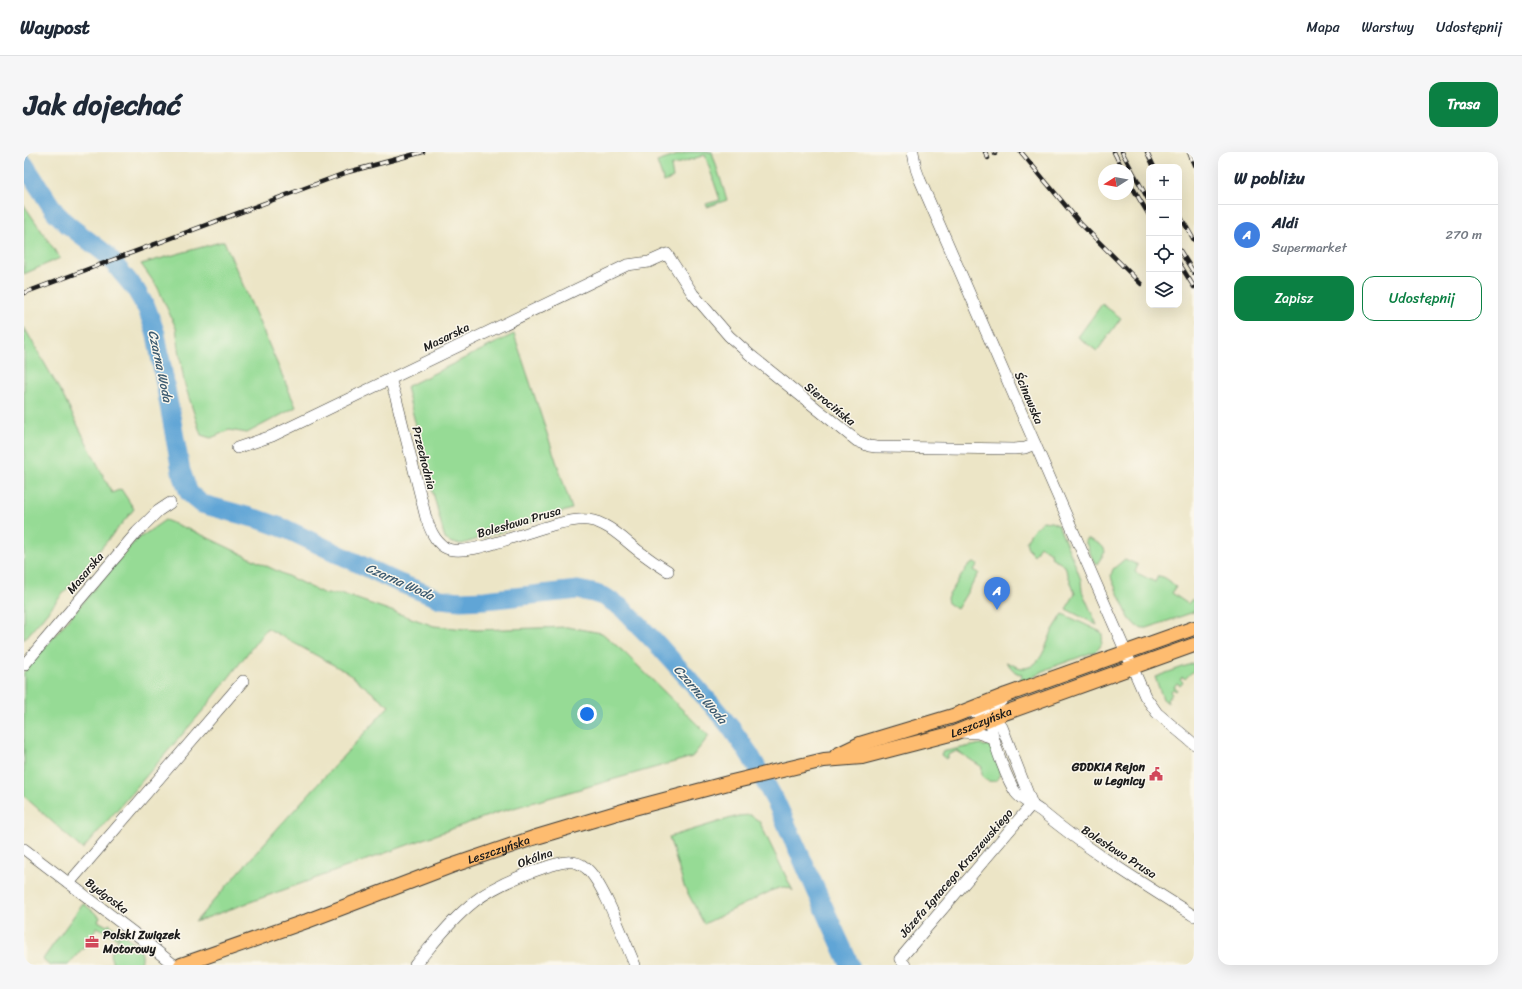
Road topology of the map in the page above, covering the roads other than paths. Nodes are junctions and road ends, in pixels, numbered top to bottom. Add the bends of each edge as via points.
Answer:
1 (913, 152) edge
2 (667, 254) joint
3 (390, 379) junction
4 (1035, 444) junction
5 (237, 448) dead end
6 (170, 503) dead end
7 (438, 541) joint
8 (668, 571) dead end
9 (1194, 628) edge
10 (1194, 645) edge
11 (1126, 653) junction
12 (24, 665) edge
13 (1133, 668) junction
14 (243, 681) dead end
15 (1006, 695) junction
16 (1016, 709) junction
17 (966, 712) junction
18 (993, 717) junction
19 (954, 733) junction
20 (1005, 733) junction
21 (993, 738) junction
22 (1194, 744) edge
23 (824, 760) junction
24 (1032, 804) junction
25 (24, 849) edge
26 (69, 883) junction
27 (1194, 916) edge
28 (902, 962) edge
29 (174, 965) edge
30 (181, 965) edge
31 (415, 965) edge
32 (635, 965) edge

1 - 4 street, Ścinawska via 920,180
2 - 3 street, Masarska via 648,262 626,265
2 - 4 street, Sierocińska via 693,294 729,336 858,442 872,447 902,448 1014,449
3 - 5 street, Masarska via 267,438
3 - 7 street, Przechodnia via 426,518 432,534
4 - 11 street, Ścinawska
6 - 12 street, Masarska via 137,532
7 - 8 street, Bolesława Prusa via 450,550 467,550 568,521 589,520 603,525
9 - 11 main road, Leszczyńska
10 - 13 main road, Leszczyńska
11 - 13 street, Ścinawska
11 - 15 main road, Leszczyńska
13 - 16 main road, Leszczyńska
13 - 22 street, Ścinawska via 1151,705
14 - 26 street
15 - 17 main road, Leszczyńska
15 - 18 street via 998,704
16 - 18 main road, Leszczyńska
16 - 20 street via 1008,720
17 - 18 street via 980,711
17 - 23 main road, Leszczyńska via 860,744
18 - 19 main road, Leszczyńska
18 - 20 street
18 - 21 street
19 - 21 street via 978,733
19 - 23 main road, Leszczyńska via 862,757
20 - 24 street
21 - 24 street, Bolesława Prusa via 1017,794
23 - 30 main road, Leszczyńska via 604,816 511,845
24 - 27 street, Bolesława Prusa via 1069,835
24 - 28 street, Józefa Ignacego Kraszewskiego
25 - 26 street, Bydgoska
26 - 29 street, Bydgoska
31 - 32 street, Okólna via 456,918 483,895 524,875 572,861 586,868 596,880

